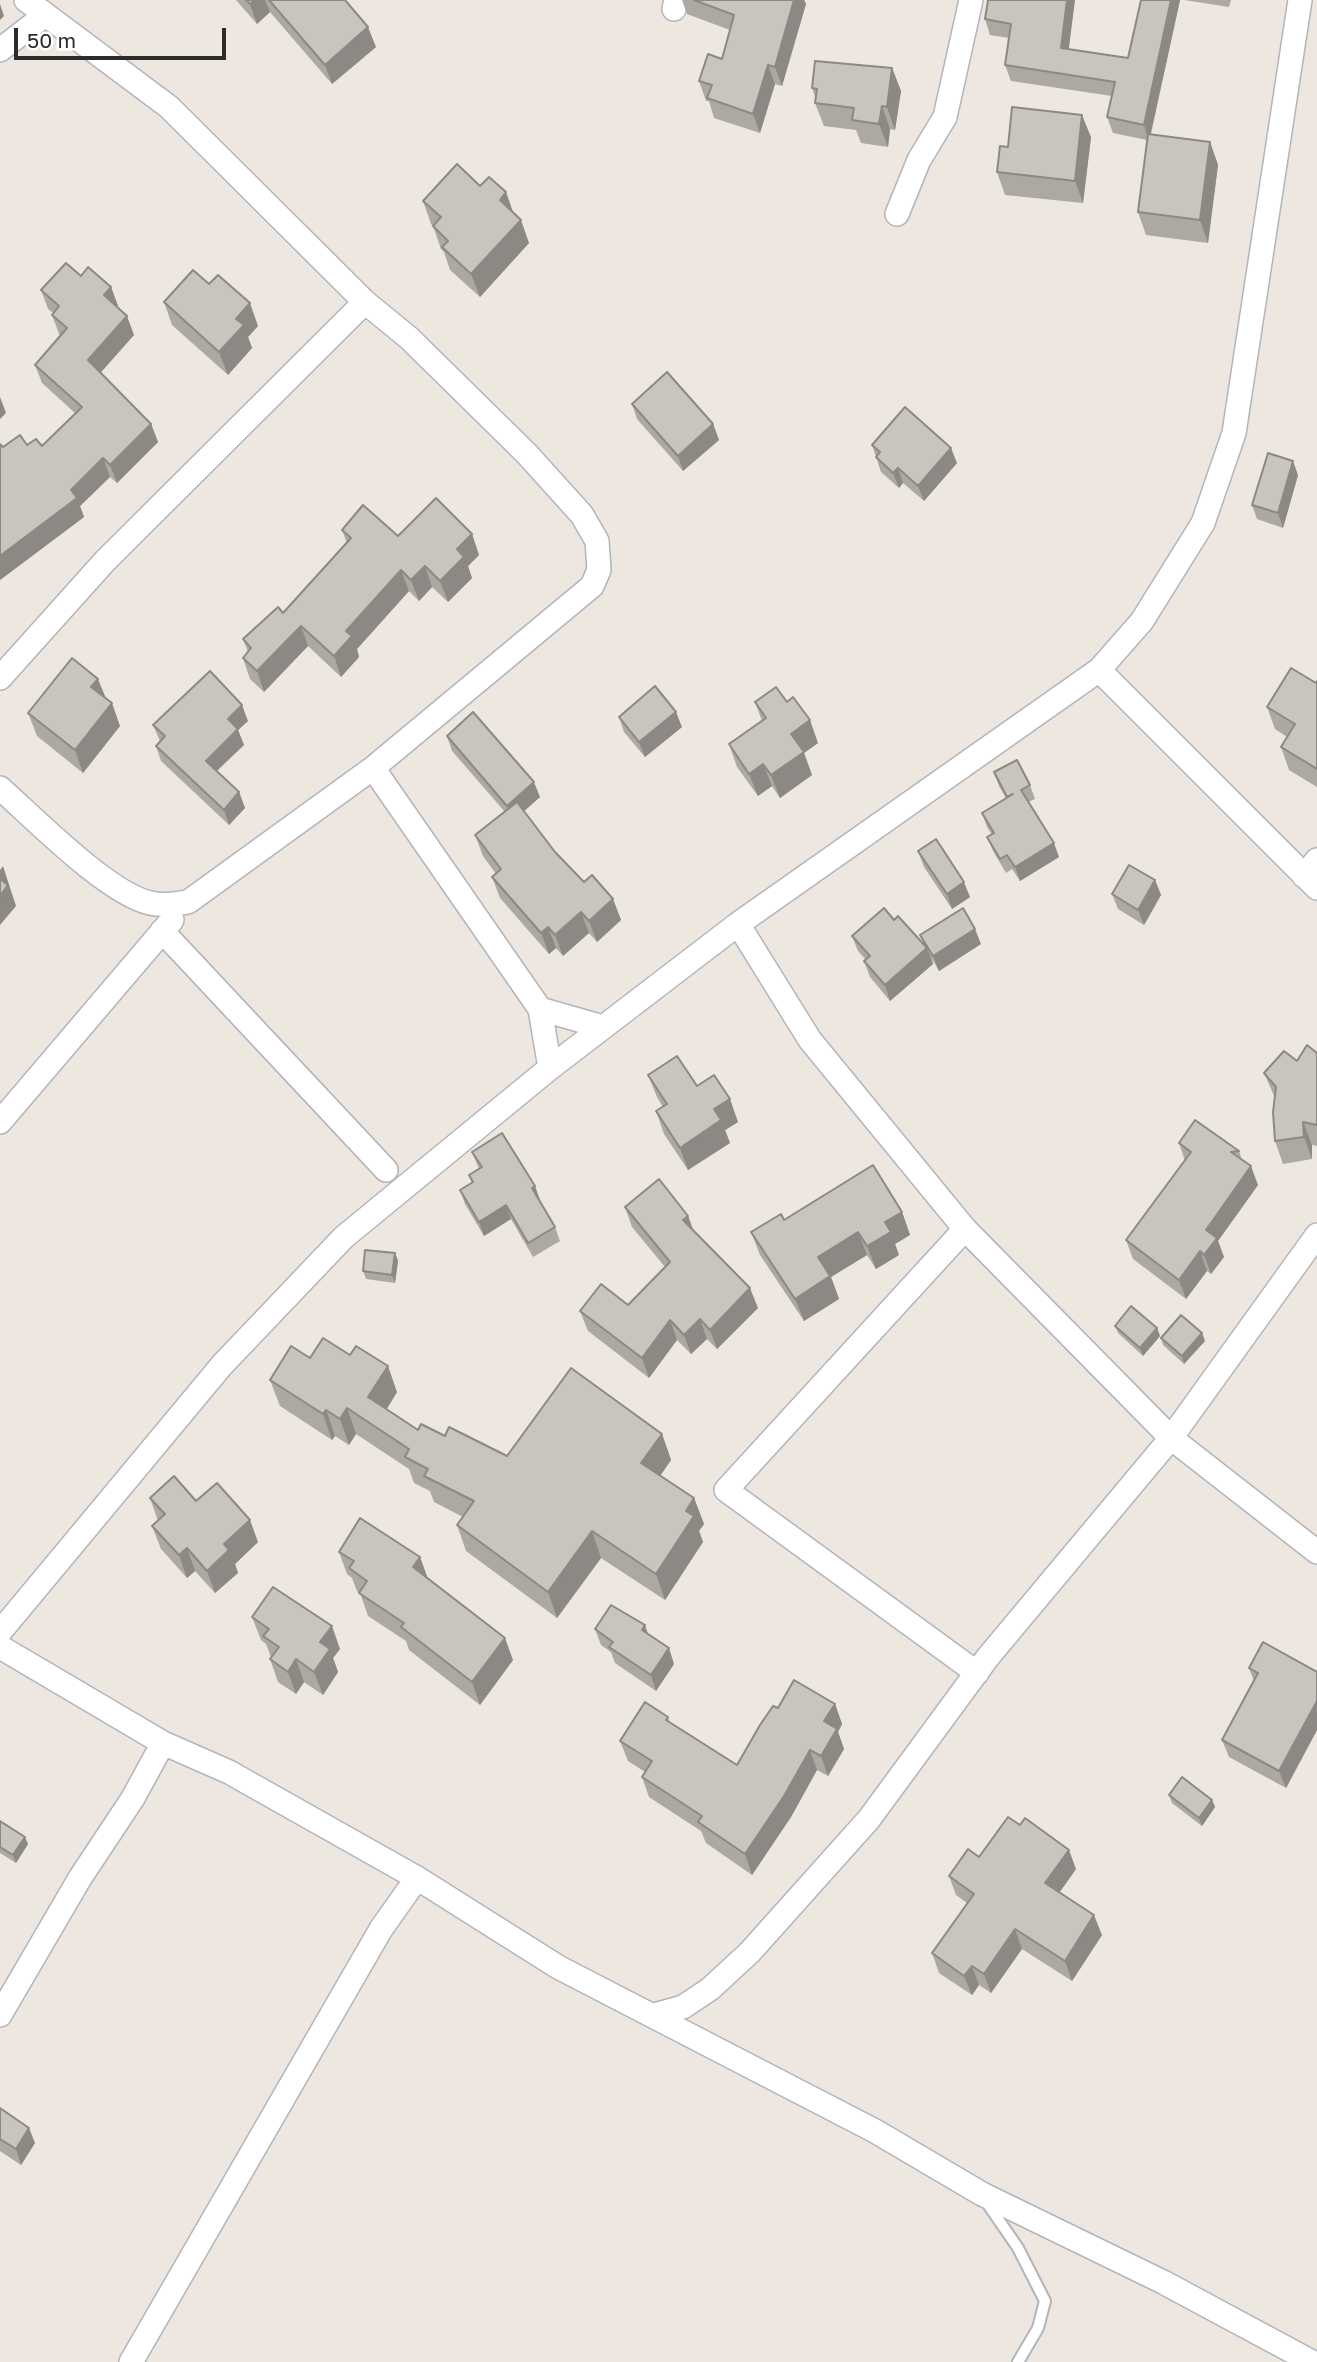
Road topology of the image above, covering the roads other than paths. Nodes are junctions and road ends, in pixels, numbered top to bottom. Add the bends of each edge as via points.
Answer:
1 (26, 0) edge
2 (971, 0) edge
3 (1300, 0) edge
4 (44, 16) junction
5 (0, 50) edge
6 (897, 214) dead end
7 (365, 302) junction
8 (1099, 670) junction
9 (0, 678) edge
10 (373, 768) junction
11 (0, 788) edge
12 (1313, 875) edge
13 (188, 902) junction
14 (738, 925) junction
15 (162, 931) junction
16 (540, 1009) junction
17 (603, 1027) junction
18 (550, 1068) junction
19 (0, 1122) edge
20 (386, 1170) dead end
21 (965, 1229) junction
22 (1317, 1236) edge
23 (1171, 1438) junction
24 (1317, 1552) edge
25 (0, 1632) edge
26 (0, 1647) edge
27 (977, 1673) junction
28 (163, 1743) junction
29 (417, 1878) junction
30 (0, 2015) edge
31 (654, 2015) junction
32 (982, 2194) junction
33 (131, 2362) edge
34 (1018, 2362) edge
35 (1312, 2362) edge

1 - 4 street
2 - 6 street via 945,117 919,160
3 - 8 street via 1234,433 1203,523 1142,621
4 - 5 street
4 - 7 street via 169,107
7 - 9 street via 105,561
7 - 10 street via 409,338 582,515 597,541 599,570 592,586
8 - 12 street
8 - 14 street
10 - 13 street
10 - 16 street
11 - 13 street via 110,882 149,903
13 - 15 street
14 - 17 street
14 - 21 street via 810,1040
15 - 19 street
15 - 20 street
16 - 17 street
16 - 18 street
17 - 18 street
18 - 25 street via 344,1237 222,1365
21 - 23 street
21 - 27 street via 726,1490
22 - 23 street
23 - 24 street
23 - 27 street
26 - 28 street
27 - 31 street via 869,1819 750,1952 683,2007
28 - 29 street via 229,1772
28 - 30 street
29 - 31 street via 558,1967
29 - 33 street via 381,1929
31 - 32 street via 876,2131
32 - 34 lane via 1018,2248 1045,2301 1038,2328
32 - 35 street via 1163,2282

